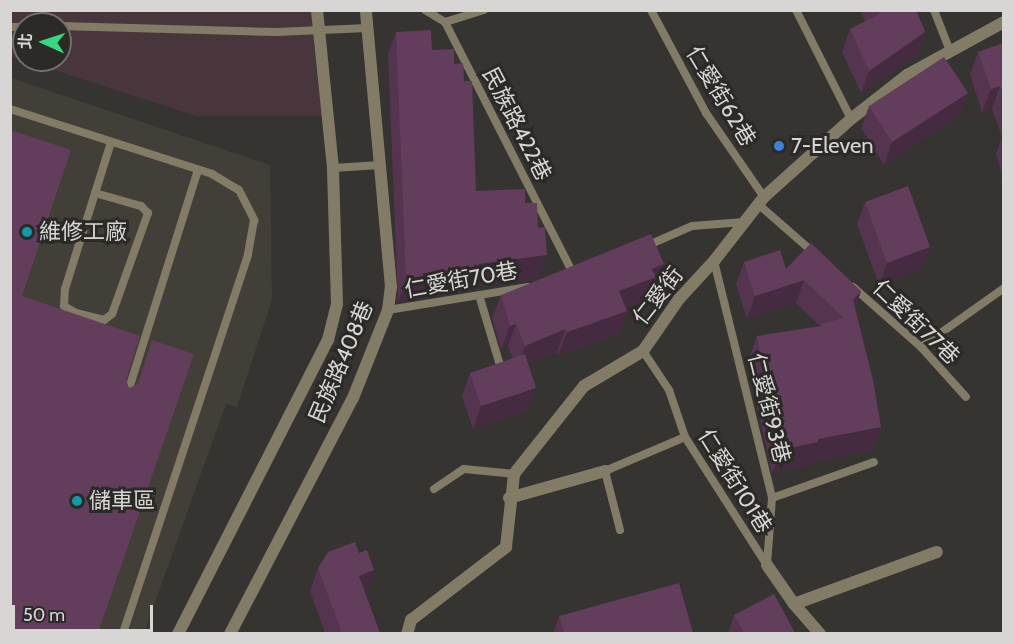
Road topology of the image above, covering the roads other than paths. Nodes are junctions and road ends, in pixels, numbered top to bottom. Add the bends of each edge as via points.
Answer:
1 (317, 10) edge
2 (366, 10) edge
3 (425, 10) edge
4 (484, 10) edge
5 (651, 10) edge
6 (796, 10) edge
7 (934, 10) edge
8 (445, 22) junction
9 (1004, 22) edge
10 (72, 26) edge
11 (368, 28) junction
12 (318, 31) junction
13 (950, 51) junction
14 (10, 109) edge
15 (851, 119) junction
16 (111, 142) junction
17 (380, 165) junction
18 (333, 168) junction
19 (198, 170) junction
20 (95, 193) junction
21 (761, 200) junction
22 (744, 222) junction
23 (639, 250) edge
24 (818, 256) edge
25 (714, 261) junction
26 (586, 273) edge
27 (575, 278) junction
28 (844, 279) edge
29 (565, 280) edge
30 (533, 286) edge
31 (1004, 288) edge
32 (479, 295) junction
33 (388, 310) junction
34 (921, 347) junction
35 (643, 351) junction
36 (503, 377) edge
37 (127, 395) edge
38 (966, 397) dead end
39 (685, 437) junction
40 (874, 462) dead end
41 (605, 471) junction
42 (514, 474) junction
43 (434, 489) dead end
44 (509, 498) junction
45 (772, 498) junction
46 (620, 530) dead end
47 (937, 552) dead end
48 (767, 565) junction
49 (794, 604) junction
50 (123, 633) edge
51 (178, 633) edge
52 (230, 633) edge
53 (406, 633) edge
54 (820, 633) edge

1 - 12 street, 民族路408巷
2 - 11 street, 民族路408巷
3 - 8 lane
4 - 8 lane
5 - 21 lane, 仁愛街62巷 via 706,113
6 - 15 lane
7 - 13 lane
8 - 27 lane, 民族路422巷
9 - 13 street, 仁愛街
10 - 12 lane
11 - 12 lane
11 - 17 street, 民族路408巷
12 - 18 street, 民族路408巷
13 - 15 street, 仁愛街 via 907,75
14 - 16 lane
15 - 21 street, 仁愛街
16 - 19 lane
16 - 20 lane
17 - 18 lane
17 - 33 street, 民族路408巷 via 391,287
18 - 51 street, 民族路408巷 via 337,304 328,340
19 - 37 lane
19 - 50 lane via 239,190 254,220 248,255
20 - 20 lane via 65,289 64,306 104,320 112,314 148,213 141,206
21 - 22 street, 仁愛街
21 - 24 lane
22 - 23 lane via 692,226
22 - 25 street, 仁愛街
25 - 35 street, 仁愛街 via 679,299
25 - 45 lane, 仁愛街93巷
26 - 27 lane
27 - 29 lane
28 - 34 lane, 仁愛街77巷
30 - 32 lane, 仁愛街70巷
31 - 34 lane
32 - 33 lane, 仁愛街70巷
32 - 36 lane
33 - 52 street, 民族路408巷 via 353,398
34 - 38 lane, 仁愛街77巷
35 - 39 lane, 仁愛街101巷 via 669,390
35 - 42 street, 仁愛街 via 584,386
39 - 41 lane
39 - 48 lane, 仁愛街101巷
40 - 45 lane
41 - 44 street
41 - 46 lane
42 - 43 lane via 464,469
42 - 44 street, 仁愛街
44 - 53 street, 仁愛街 via 506,547 411,620
45 - 48 lane, 仁愛街93巷
47 - 49 street
48 - 49 street
49 - 54 street

